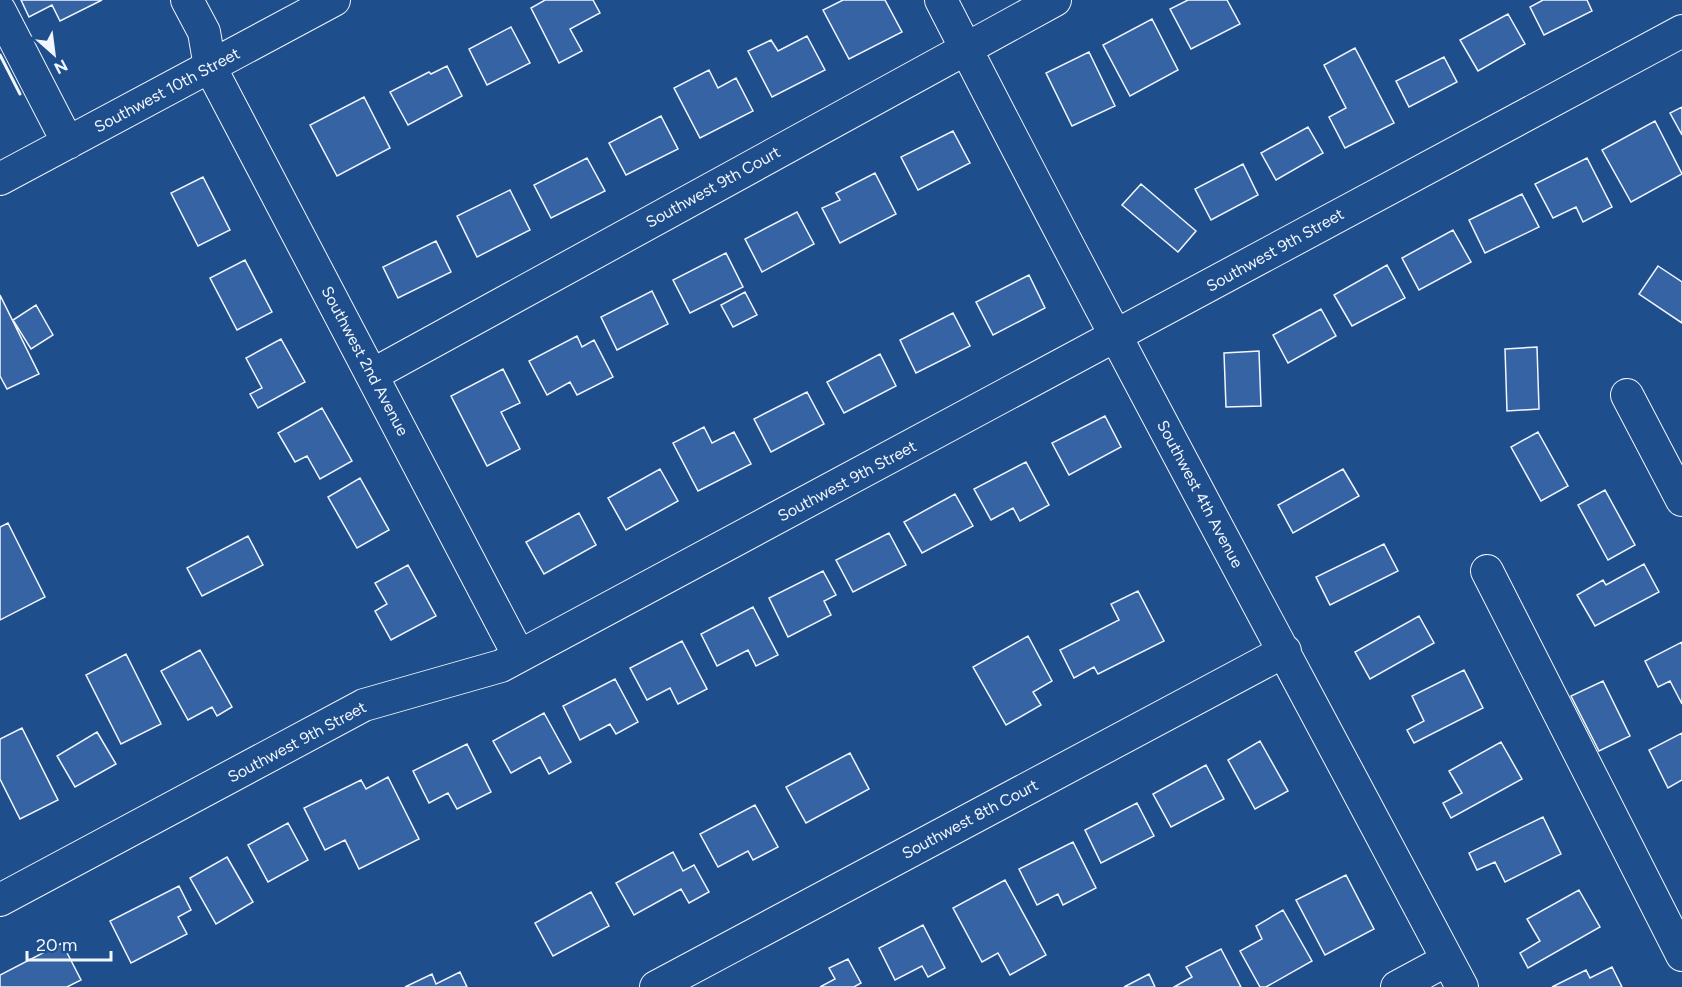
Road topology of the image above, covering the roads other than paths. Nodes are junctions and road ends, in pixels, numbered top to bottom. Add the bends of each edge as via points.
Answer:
1 (187, 0) edge
2 (334, 0) edge
3 (941, 0) edge
4 (1055, 0) edge
5 (0, 11) edge
6 (1682, 31) edge
7 (966, 49) junction
8 (210, 67) junction
9 (68, 142) junction
10 (0, 179) edge
11 (1116, 337) junction
12 (372, 375) junction
13 (1627, 394) dead end
14 (1682, 500) edge
15 (1487, 571) dead end
16 (1285, 651) junction
17 (519, 656) junction
18 (0, 900) edge
19 (1682, 955) edge
20 (1455, 974) edge
21 (656, 987) edge
22 (1397, 987) edge

1 - 8 street, Southwest 2nd Avenue via 204,32
2 - 8 street, Southwest 10th Street
3 - 7 street, Southwest 4th Avenue
4 - 7 street, Southwest 9th Court
5 - 9 street
6 - 11 street, Southwest 9th Street
7 - 11 street, Southwest 4th Avenue
7 - 12 street, Southwest 9th Court
8 - 9 street, Southwest 10th Street
8 - 12 street, Southwest 2nd Avenue
9 - 10 street, Southwest 10th Street
11 - 16 street, Southwest 4th Avenue
11 - 17 street, Southwest 9th Street
12 - 17 street, Southwest 2nd Avenue
13 - 14 street
15 - 19 street
16 - 20 street, Southwest 4th Avenue
16 - 21 street, Southwest 8th Court
17 - 18 street, Southwest 9th Street via 501,666 364,705
20 - 22 street

